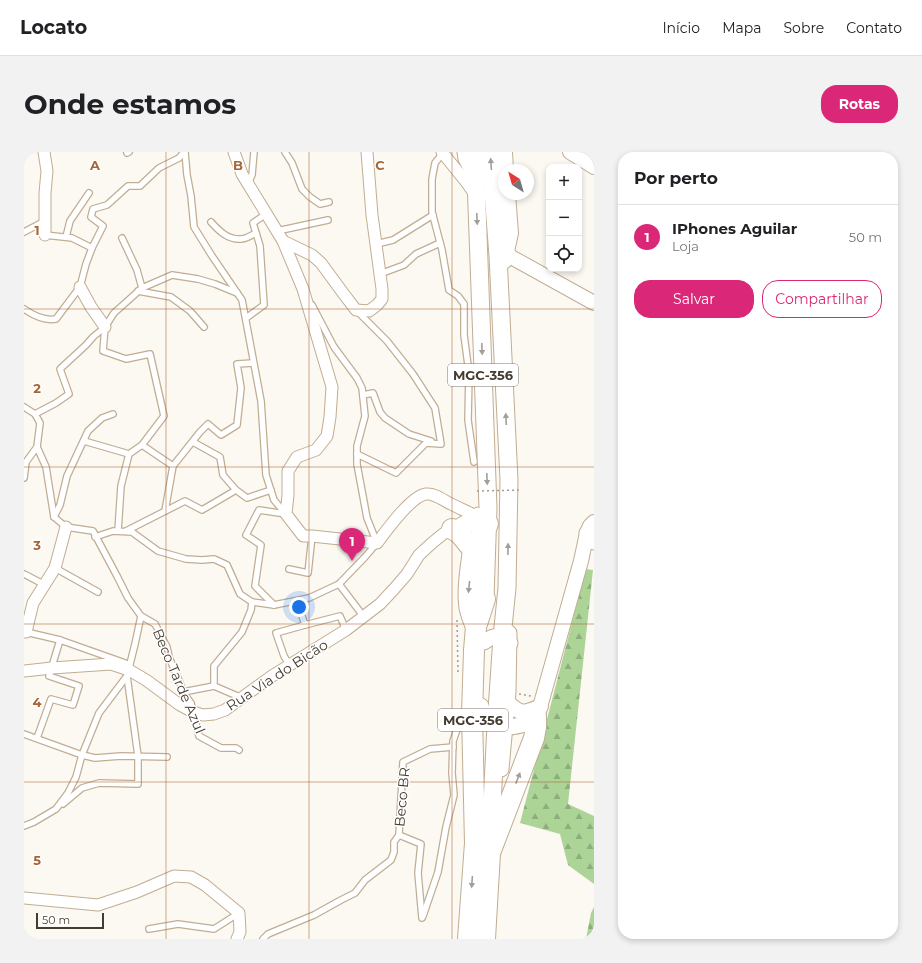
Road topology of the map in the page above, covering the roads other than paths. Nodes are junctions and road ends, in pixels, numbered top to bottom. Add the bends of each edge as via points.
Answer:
1 (44, 152) edge
2 (184, 152) edge
3 (234, 152) edge
4 (254, 152) edge
5 (285, 152) edge
6 (367, 152) edge
7 (463, 152) edge
8 (475, 152) edge
9 (490, 152) edge
10 (505, 152) edge
11 (570, 152) edge
12 (443, 153) edge
13 (506, 164) edge
14 (594, 167) edge
15 (248, 184) junction
16 (474, 187) junction
17 (89, 192) dead end
18 (508, 200) edge
19 (329, 202) dead end
20 (266, 214) junction
21 (433, 215) junction
22 (328, 220) dead end
23 (45, 221) junction
24 (211, 222) dead end
25 (277, 231) junction
26 (24, 232) edge
27 (256, 233) junction
28 (45, 236) joint
29 (66, 237) junction
30 (122, 238) dead end
31 (283, 241) junction
32 (440, 243) junction
33 (376, 244) junction
34 (92, 248) junction
35 (512, 256) junction
36 (380, 274) junction
37 (80, 287) junction
38 (304, 289) junction
39 (140, 290) junction
40 (499, 290) junction
41 (238, 294) junction
42 (594, 303) edge
43 (24, 309) edge
44 (356, 310) junction
45 (246, 318) junction
46 (105, 327) junction
47 (204, 327) dead end
48 (253, 363) junction
49 (363, 395) junction
50 (24, 407) edge
51 (35, 414) junction
52 (113, 414) dead end
53 (84, 441) junction
54 (192, 442) junction
55 (441, 444) junction
56 (142, 445) junction
57 (37, 447) junction
58 (128, 454) junction
59 (357, 454) junction
60 (474, 462) dead end
61 (173, 466) junction
62 (24, 478) edge
63 (236, 490) junction
64 (271, 490) junction
65 (452, 505) junction
66 (165, 511) junction
67 (286, 514) junction
68 (483, 516) junction
69 (54, 517) junction
70 (66, 527) junction
71 (452, 529) junction
72 (118, 531) junction
73 (125, 531) junction
74 (592, 532) edge
75 (94, 534) junction
76 (312, 536) junction
77 (377, 543) junction
78 (594, 547) edge
79 (473, 550) junction
80 (581, 561) junction
81 (55, 568) junction
82 (289, 569) dead end
83 (24, 574) edge
84 (339, 584) junction
85 (45, 585) junction
86 (98, 592) dead end
87 (485, 599) joint
88 (297, 600) junction
89 (252, 602) junction
90 (274, 605) junction
91 (141, 616) junction
92 (364, 616) junction
93 (305, 625) junction
94 (346, 630) junction
95 (25, 632) edge
96 (480, 634) junction
97 (60, 640) junction
98 (506, 640) junction
99 (290, 666) junction
100 (52, 668) junction
101 (129, 670) junction
102 (24, 671) edge
103 (214, 686) junction
104 (183, 692) junction
105 (243, 698) junction
106 (511, 698) junction
107 (476, 710) junction
108 (538, 711) junction
109 (193, 712) junction
110 (501, 726) junction
111 (24, 734) edge
112 (37, 738) junction
113 (453, 747) junction
114 (239, 750) dead end
115 (82, 755) junction
116 (138, 756) junction
117 (167, 757) dead end
118 (56, 809) junction
119 (24, 826) edge
120 (399, 835) junction
121 (482, 848) junction
122 (24, 898) edge
123 (239, 914) junction
124 (149, 929) dead end
125 (237, 939) edge
126 (263, 939) edge
127 (468, 939) edge
128 (485, 939) edge

1 - 23 street via 47,171
2 - 34 lane via 179,158 159,168 140,186 128,186 107,205 93,209 91,217 104,226
2 - 41 lane via 194,227
3 - 15 street
4 - 15 lane via 252,175
5 - 19 lane via 302,190 320,204
6 - 33 street
7 - 16 street
8 - 16 main road, MGC-356
40 -> 9 main road, MGC-356
10 - 13 street
11 - 14 street
12 - 16 street
12 - 21 lane via 435,163 432,178
15 - 20 street
16 -> 68 main road, MGC-356
17 - 29 lane via 70,221
18 - 35 street
20 - 25 street
20 - 27 lane via 253,223
21 - 32 lane
21 - 33 lane via 393,240
22 - 25 lane
23 - 26 lane
23 - 28 street
24 - 27 lane via 221,233 230,237 242,239
25 - 31 street
27 - 45 lane via 260,246 264,305
28 - 29 lane
29 - 34 lane
30 - 39 lane via 137,270
31 - 38 street
31 - 44 street via 312,255 321,263
32 - 36 lane via 416,254 404,265
32 - 60 lane via 450,290 464,304 464,335 469,373 468,420
33 - 36 street
34 - 37 lane
35 - 40 street via 504,267
35 - 42 street
36 - 44 street via 382,299 369,311
37 - 43 lane via 56,319 38,317
37 - 46 street
38 - 49 lane via 334,347 358,378
38 - 67 street via 332,387 330,417 327,436 316,450 297,457 288,471
39 - 41 lane via 172,275 198,279
39 - 46 lane via 114,313
39 - 47 lane via 171,297 190,310
98 -> 40 main road, MGC-356 via 509,480
41 - 45 lane
44 - 55 lane via 387,341 435,408
45 - 48 lane
46 - 51 lane via 60,369 69,394
46 - 56 lane via 103,351 126,359 150,354 164,416
48 - 54 lane via 237,364 241,388 237,425 221,435 208,424
48 - 64 lane via 261,401 266,475
49 - 55 lane via 373,393 385,418 409,434
49 - 59 lane via 365,416
50 - 51 lane
51 - 57 lane via 40,423
52 - 53 lane via 102,418 88,431
53 - 58 lane
53 - 69 lane via 67,476 60,505
54 - 61 lane
54 - 63 lane via 220,457 223,475
55 - 59 lane via 426,443 396,473
56 - 58 lane
56 - 61 lane
57 - 62 lane via 26,462
57 - 69 lane via 46,467
58 - 72 lane via 121,486
59 - 77 lane via 366,518
61 - 66 lane
63 - 64 lane via 247,498
63 - 66 lane via 202,510 185,501
64 - 67 lane via 274,500
65 - 68 street
65 - 71 street
65 - 77 street via 435,495 426,494 417,498 400,514
66 - 73 lane
67 - 76 street via 302,536
67 - 90 lane via 259,510 246,535 261,546 255,586
68 - 71 street, Rua Via do Bicão via 464,531
68 - 79 highway
68 - 87 main road, MGC-356
69 - 70 lane
70 - 75 lane
70 - 81 street
71 - 79 highway via 459,533
71 - 92 street, Rua Via do Bicão via 424,551 394,589
72 - 73 lane
72 - 75 lane
73 - 89 lane via 132,532 158,551 186,559 214,559 227,565 240,594
74 - 80 street
75 - 91 lane, Beco Tarde Azul via 128,598
76 - 77 street
76 - 82 lane via 308,573
77 - 84 lane
78 - 80 street
79 -> 96 highway via 468,594 471,614
80 - 108 street
81 - 85 street
81 - 86 lane
83 - 85 lane
84 - 88 lane via 309,598
84 - 92 lane
85 - 95 street via 33,603
87 - 96 highway, MGC-356
88 - 90 lane
88 - 93 lane
89 - 90 lane
89 - 103 lane via 242,632 214,666
91 - 101 lane
91 - 104 lane, Beco Tarde Azul via 155,624 167,647
92 - 94 street, Rua Via do Bicão
93 - 94 lane via 340,616
93 - 99 lane via 276,633
94 - 99 street, Rua Via do Bicão
95 - 97 lane
96 - 98 main road
96 - 107 highway, MGC-356 via 474,650
97 - 100 lane
97 - 101 lane
98 - 106 main road, MGC-356
98 - 110 main road, MGC-356
99 - 105 street, Rua Via do Bicão
100 - 101 street, Rua Via do Bicão via 111,664
100 - 102 street, Rua Via do Bicão
100 - 112 lane via 50,676 78,686 73,705 51,699
101 - 109 street, Rua Via do Bicão
101 - 115 lane via 99,713
101 - 116 lane
103 - 104 lane
103 - 105 lane
104 - 109 lane, Beco Tarde Azul via 191,703
105 - 109 street, Rua Via do Bicão via 214,714 203,715
106 - 108 main road via 515,710
106 - 110 main road, MGC-356
107 - 110 main road via 489,723
107 - 113 lane via 460,721
107 - 121 highway, MGC-356
108 - 110 main road via 531,721 524,724
121 -> 108 highway via 534,738
109 - 114 lane, Beco Tarde Azul via 199,736 221,748
110 - 121 main road, MGC-356
111 - 112 lane
112 - 115 lane
113 - 120 lane, Beco BR via 430,749 403,762
113 - 120 lane via 454,795 438,872 422,918 418,873 421,844
115 - 116 lane via 95,758
115 - 118 lane via 76,777
116 - 117 lane
116 - 118 lane via 138,784 98,783 82,788
118 - 119 lane
120 - 126 lane via 394,842 391,860 365,880 355,893 314,915 268,934
121 -> 127 highway, MGC-356
121 - 128 highway, MGC-356
122 - 123 street via 98,905 174,876 191,877 205,885
123 - 124 lane via 214,929 178,924
123 - 125 street via 240,932

